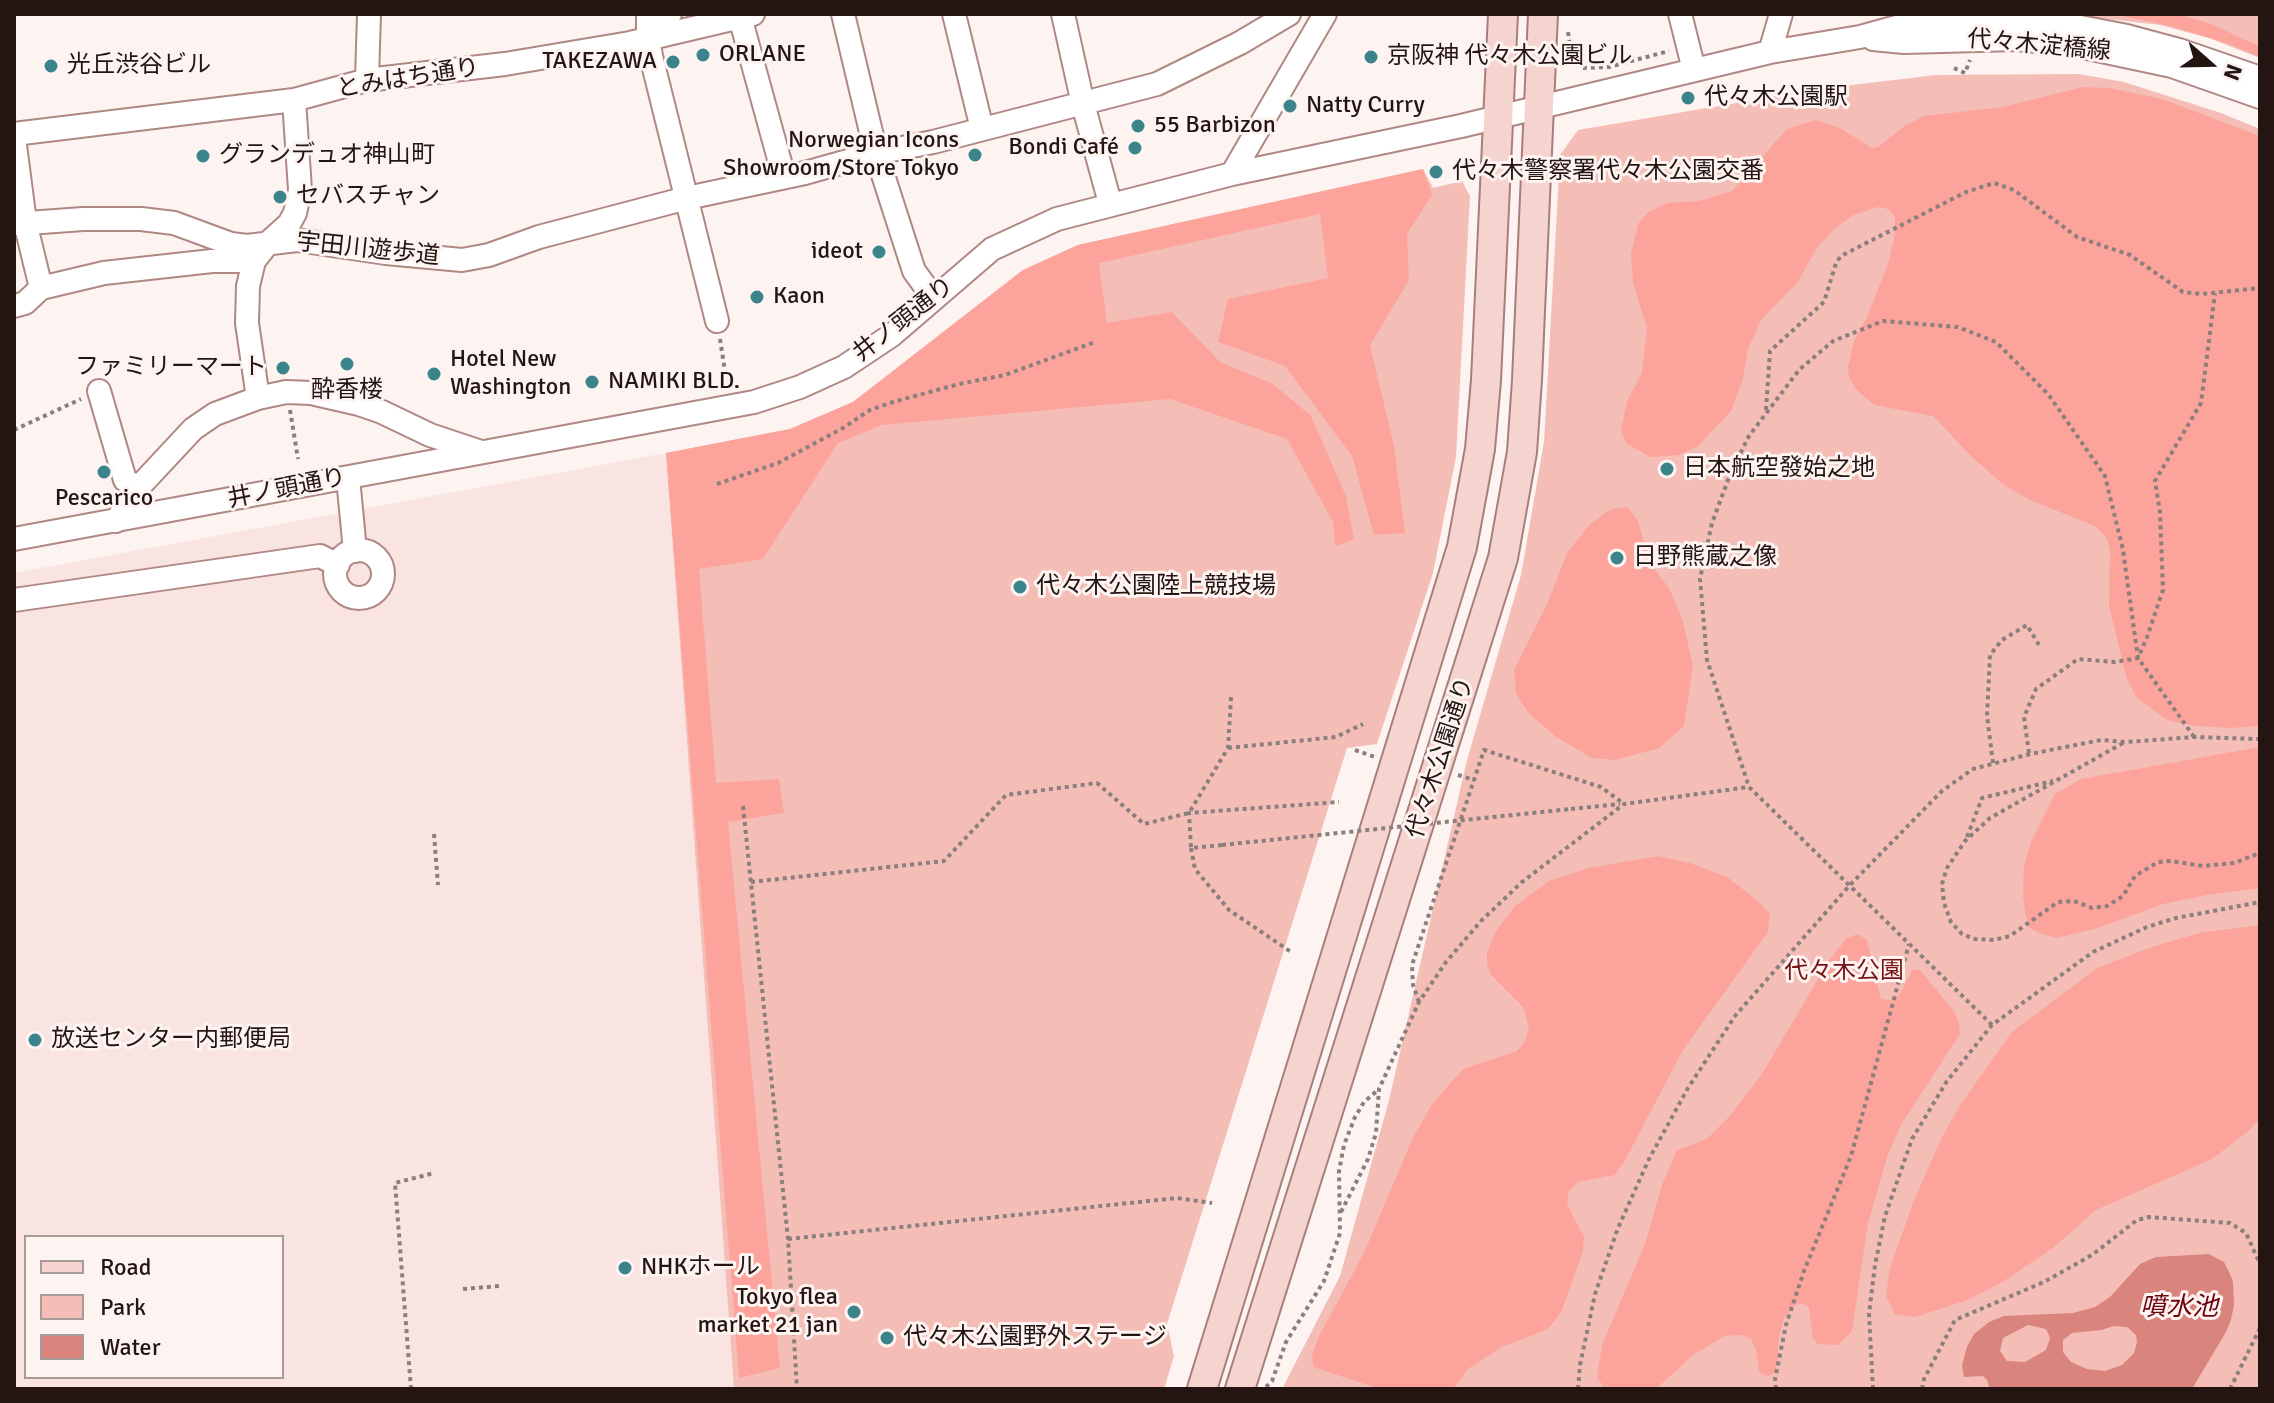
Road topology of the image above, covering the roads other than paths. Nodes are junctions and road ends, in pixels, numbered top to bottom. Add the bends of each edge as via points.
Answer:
1 (369, 14) edge
2 (648, 14) edge
3 (670, 14) edge
4 (843, 14) edge
5 (954, 14) edge
6 (1063, 14) edge
7 (1289, 14) edge
8 (1325, 14) edge
9 (1503, 14) edge
10 (1543, 14) edge
11 (1680, 14) edge
12 (1781, 14) edge
13 (747, 16) edge
14 (713, 18) edge
15 (1860, 37) junction
16 (648, 39) junction
17 (1770, 52) junction
18 (1694, 70) junction
19 (2260, 78) edge
20 (367, 80) junction
21 (2260, 97) edge
22 (294, 100) junction
23 (1083, 104) junction
24 (1539, 106) junction
25 (1498, 117) junction
26 (982, 129) junction
27 (14, 136) edge
28 (876, 153) junction
29 (1232, 174) junction
30 (784, 177) junction
31 (687, 198) junction
32 (1110, 203) junction
33 (19, 223) edge
34 (269, 242) junction
35 (254, 261) junction
36 (41, 288) junction
37 (933, 297) junction
38 (14, 306) edge
39 (717, 321) road end
40 (99, 391) road end
41 (258, 398) junction
42 (482, 453) junction
43 (348, 478) junction
44 (138, 488) junction
45 (116, 521) junction
46 (14, 539) edge
47 (14, 600) edge
48 (1202, 1389) edge
49 (1240, 1389) edge

1 - 20 street
2 - 16 street
3 - 16 street
4 - 28 street
5 - 26 street
6 - 23 street
7 - 23 street, 宇田川遊歩道 via 1177,76
8 - 29 street
9 - 25 main road
10 - 24 main road
11 - 18 street
12 - 17 street
13 - 14 street, とみはち通り
13 - 30 street
14 - 16 street, とみはち通り
15 - 17 street, 代々木淀橋線
15 - 19 street, 代々木淀橋線 via 1937,21 2075,26 2179,50
15 - 21 street, 代々木淀橋線 via 2073,45 2172,66
16 - 20 street, とみはち通り via 505,64
16 - 31 street
17 - 18 street, 代々木淀橋線
18 - 24 street, 代々木淀橋線
20 - 22 street, とみはち通り
22 - 27 street, とみはち通り
22 - 34 street via 300,190 289,224
23 - 26 street, 宇田川遊歩道
23 - 32 street
24 - 25 street, 井ノ頭通り
24 - 49 main road, 代々木公園通り via 1525,409 1503,558
25 - 29 street, 井ノ頭通り
25 - 48 main road, 代々木公園通り via 1486,380 1462,547
26 - 28 street, 宇田川遊歩道
27 - 33 street
28 - 30 street, 宇田川遊歩道
28 - 37 street via 914,271
29 - 32 street, 井ノ頭通り
30 - 31 street, 宇田川遊歩道
31 - 34 street, 宇田川遊歩道 via 462,260 297,240
31 - 39 street
32 - 37 street, 井ノ頭通り via 1057,219 992,249
33 - 34 street, 宇田川遊歩道 via 141,219 174,223 231,244
33 - 36 street
34 - 35 street
35 - 36 street via 150,266
35 - 41 street via 247,323
36 - 38 street
37 - 42 street, 井ノ頭通り via 892,335 844,367 800,387 754,402
40 - 44 street via 125,480
41 - 42 street via 311,393 359,404
41 - 44 street via 215,414 193,429
42 - 43 street, 井ノ頭通り
43 - 45 street, 井ノ頭通り
43 - 47 street via 346,558 320,556
44 - 45 street
45 - 46 street, 井ノ頭通り

